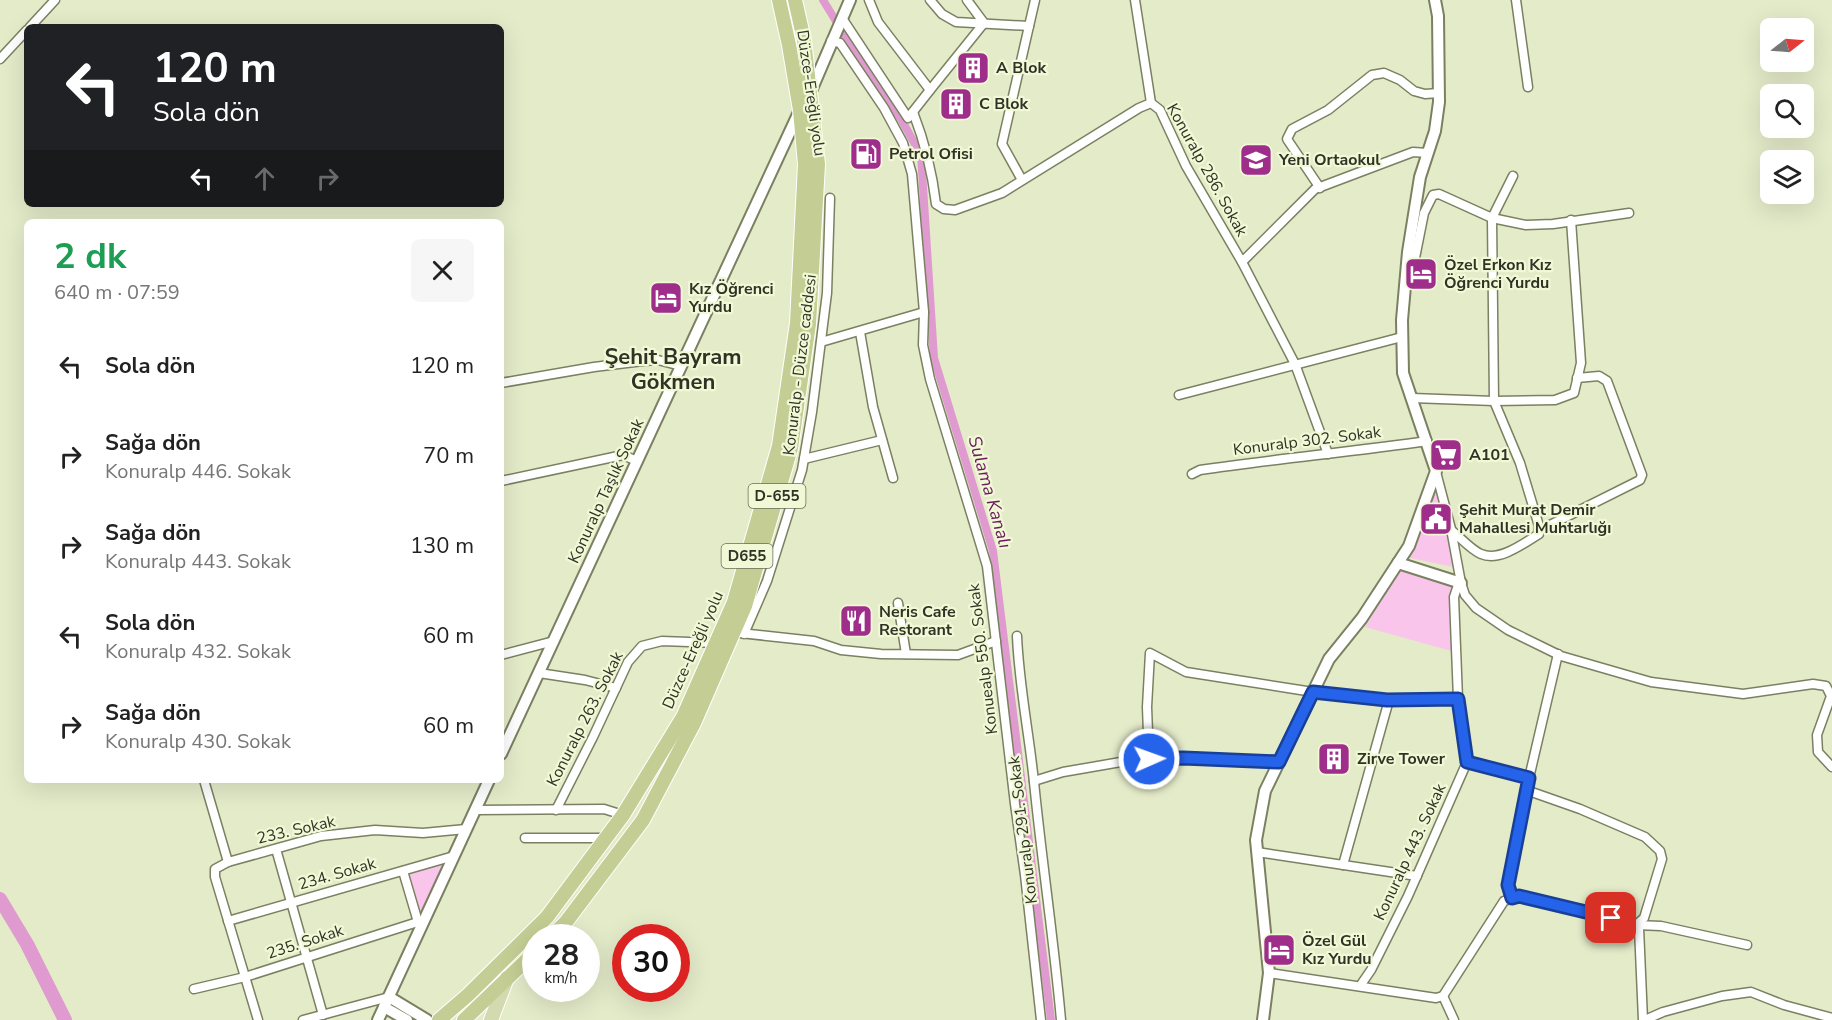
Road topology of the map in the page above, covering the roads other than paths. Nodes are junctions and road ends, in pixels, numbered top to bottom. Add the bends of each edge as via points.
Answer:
1 (55, 0) edge
2 (779, 0) edge
3 (795, 0) edge
4 (849, 0) edge
5 (869, 0) edge
6 (930, 0) edge
7 (967, 0) edge
8 (1035, 0) edge
9 (1135, 0) edge
10 (1435, 0) edge
11 (1516, 0) edge
12 (842, 18) junction
13 (984, 23) junction
14 (32, 24) edge
15 (1029, 26) junction
16 (24, 32) edge
17 (832, 40) junction
18 (0, 59) edge
19 (1528, 87) dead end
20 (930, 90) junction
21 (810, 92) junction
22 (1439, 93) junction
23 (1151, 103) junction
24 (800, 111) junction
25 (913, 112) junction
26 (1428, 153) junction
27 (1513, 176) dead end
28 (1022, 180) junction
29 (1320, 188) junction
30 (830, 198) dead end
31 (1629, 213) dead end
32 (1491, 218) junction
33 (1571, 220) junction
34 (1242, 262) junction
35 (1407, 265) junction
36 (924, 312) junction
37 (860, 332) junction
38 (1402, 337) junction
39 (821, 342) junction
40 (1295, 364) junction
41 (681, 366) junction
42 (1577, 378) junction
43 (504, 382) edge
44 (1179, 395) dead end
45 (1412, 398) junction
46 (1494, 401) junction
47 (882, 440) junction
48 (1427, 441) junction
49 (1328, 454) junction
50 (804, 459) junction
51 (637, 461) junction
52 (1436, 471) junction
53 (1192, 474) dead end
54 (892, 478) dead end
55 (504, 480) edge
56 (1451, 529) junction
57 (1539, 529) junction
58 (1398, 563) junction
59 (1460, 583) junction
60 (898, 603) dead end
61 (739, 633) junction
62 (1017, 636) dead end
63 (554, 640) junction
64 (996, 641) junction
65 (716, 643) junction
66 (504, 654) edge
67 (906, 654) junction
68 (1557, 654) junction
69 (539, 673) junction
70 (616, 687) junction
71 (1829, 687) edge
72 (1313, 692) junction
73 (1458, 699) junction
74 (1389, 700) junction
75 (504, 748) edge
76 (1149, 759) junction
77 (1279, 762) junction
78 (1467, 762) junction
79 (1832, 767) edge
80 (1529, 778) junction
81 (1034, 781) junction
82 (205, 783) edge
83 (488, 783) edge
84 (1527, 790) junction
85 (475, 810) junction
86 (556, 810) junction
87 (623, 815) junction
88 (466, 829) junction
89 (525, 838) dead end
90 (606, 838) junction
91 (276, 849) junction
92 (1257, 852) junction
93 (454, 856) junction
94 (228, 862) junction
95 (1343, 865) junction
96 (404, 871) junction
97 (1417, 876) junction
98 (1512, 898) junction
99 (291, 903) junction
100 (228, 921) junction
101 (421, 921) junction
102 (564, 924) edge
103 (1636, 925) junction
104 (1747, 945) dead end
105 (306, 958) junction
106 (522, 964) edge
107 (1269, 973) junction
108 (245, 977) junction
109 (507, 978) junction
110 (1360, 986) junction
111 (194, 989) dead end
112 (1443, 996) junction
113 (387, 1002) junction
114 (322, 1015) junction
115 (1832, 1018) edge
116 (258, 1020) edge
117 (303, 1020) edge
118 (378, 1020) edge
119 (407, 1020) edge
120 (437, 1020) edge
121 (464, 1020) edge
122 (491, 1020) edge
123 (1041, 1020) edge
124 (1061, 1020) edge
125 (1263, 1020) edge
126 (1454, 1020) edge
127 (1644, 1020) edge

1 - 14 street
2 - 24 highway, Düzce-Ereğli yolu / D655
3 - 21 highway, Düzce-Ereğli yolu / D-655
4 - 12 street
5 - 20 street via 878,22
6 - 13 street via 956,22
7 - 13 street
8 - 15 street
9 - 23 street
10 - 22 street
11 - 19 street
12 - 17 street
12 - 25 street via 908,118
13 - 15 street
13 - 20 street
15 - 28 street via 1002,144
16 - 18 street
17 - 21 street
17 - 36 street, Konuealp 550. Sokak via 840,43 903,143 912,174
20 - 25 street
21 - 61 highway, Düzce-Ereğli yolu / D-655 via 818,164 809,324 791,448
22 - 26 street
22 - 29 street via 1414,91 1384,73 1372,75 1328,110 1292,129 1287,139
23 - 28 street, Konuralp 286. Sokak
23 - 34 street, Konuralp 286. Sokak via 1160,110 1186,166
24 - 41 street, Konuralp Taşlık Sokak
24 - 65 highway, Düzce-Ereğli yolu / D655 via 805,164 797,323 779,446 734,602
25 - 28 street, Konuralp 286. Sokak via 931,166 936,204 944,209 955,210 1002,193
26 - 29 street, Konuralp 286. Sokak via 1413,152
26 - 35 street via 1420,177
27 - 32 street
29 - 34 street, Konuralp 286. Sokak
30 - 39 street, Konuralp - Düzce caddesi
31 - 33 street
32 - 33 street via 1526,225
32 - 35 street via 1439,194 1433,195 1424,213 1415,258
32 - 46 street
33 - 42 street via 1581,363
34 - 40 street
35 - 38 street
36 - 37 street
36 - 64 street, Konuealp 550. Sokak via 923,345 930,379 987,566
37 - 39 street
37 - 47 street
38 - 40 street
38 - 45 street via 1403,373
39 - 50 street, Konuralp - Düzce caddesi
40 - 44 street
40 - 49 street
41 - 43 street via 643,361
41 - 51 street, Konuralp Taşlık Sokak
42 - 46 street via 1574,393 1555,400
42 - 57 street via 1599,376 1607,381 1642,475 1640,480
45 - 46 street
45 - 48 street
46 - 57 street via 1520,463
47 - 50 street
47 - 54 street
48 - 49 street, Konuralp 302. Sokak
48 - 52 street
49 - 53 street, Konuralp 302. Sokak via 1210,468
50 - 61 street, Konuralp - Düzce caddesi via 767,581
51 - 55 street via 623,455
51 - 63 street, Konuralp Taşlık Sokak
52 - 56 street
52 - 58 street via 1409,546
56 - 57 street via 1481,554 1495,556 1518,547 1539,534
56 - 59 street
58 - 59 street
58 - 72 street via 1329,659
59 - 68 street via 1476,608 1508,630
59 - 73 street via 1454,597
60 - 67 street
61 - 67 street via 814,641 858,653
61 - 102 highway, Düzce-Ereğli yolu / D-655 via 643,820
62 - 81 street, Konuralp 291. Sokak
63 - 66 street
63 - 69 street, Konuralp Taşlık Sokak
64 - 67 street via 958,655
64 - 123 street, Konuealp 550. Sokak
65 - 70 street, Konuralp 263. Sokak via 662,641 642,646 628,662
65 - 87 highway, Düzce-Ereğli yolu / D655 via 683,717
68 - 71 street via 1651,682 1743,694 1813,684
68 - 80 street
69 - 70 street
69 - 75 street, Konuralp Taşlık Sokak
70 - 86 street, Konuralp 263. Sokak
71 - 79 street via 1831,696 1817,735 1818,752
72 - 74 street
72 - 76 street via 1186,672 1150,653
72 - 77 street
73 - 74 street
73 - 78 street
74 - 95 street
76 - 77 street
76 - 81 street via 1063,772
77 - 92 street via 1265,791
78 - 80 street
78 - 97 street, Konuralp 443. Sokak
80 - 84 street
81 - 124 street, Konuralp 291. Sokak
82 - 94 street
83 - 85 street
84 - 98 street via 1508,885
84 - 103 street via 1626,828 1645,837 1660,851 1662,859 1644,918
85 - 86 street, Konuralp 263. Sokak
85 - 88 street
86 - 87 street, Konuralp 263. Sokak via 604,809
87 - 90 highway, Düzce-Ereğli yolu / D655
88 - 91 street, 233. Sokak via 423,833 375,830 321,836
88 - 93 street
89 - 90 street
90 - 120 highway, Düzce-Ereğli yolu / D655 via 547,917
91 - 94 street, 233. Sokak
91 - 99 street
92 - 95 street
92 - 107 street
93 - 96 street, 234. Sokak
93 - 101 street
94 - 100 street via 215,869
95 - 97 street
96 - 99 street, 234. Sokak
96 - 101 street
97 - 110 street, Konuralp 443. Sokak
98 - 103 street via 1519,896
98 - 112 street via 1504,901
99 - 100 street, 234. Sokak
99 - 105 street
100 - 108 street
101 - 105 street, 235. Sokak
101 - 113 street
103 - 104 street via 1661,926
103 - 127 street
105 - 108 street, 235. Sokak
105 - 114 street
106 - 109 highway
107 - 110 street
107 - 125 street
108 - 111 street, 235. Sokak
108 - 116 street
109 - 121 highway
109 - 122 main road
110 - 112 street
112 - 126 street
113 - 114 street
113 - 118 street
113 - 119 street
113 - 120 street
114 - 117 street
115 - 127 street via 1751,992 1722,996

